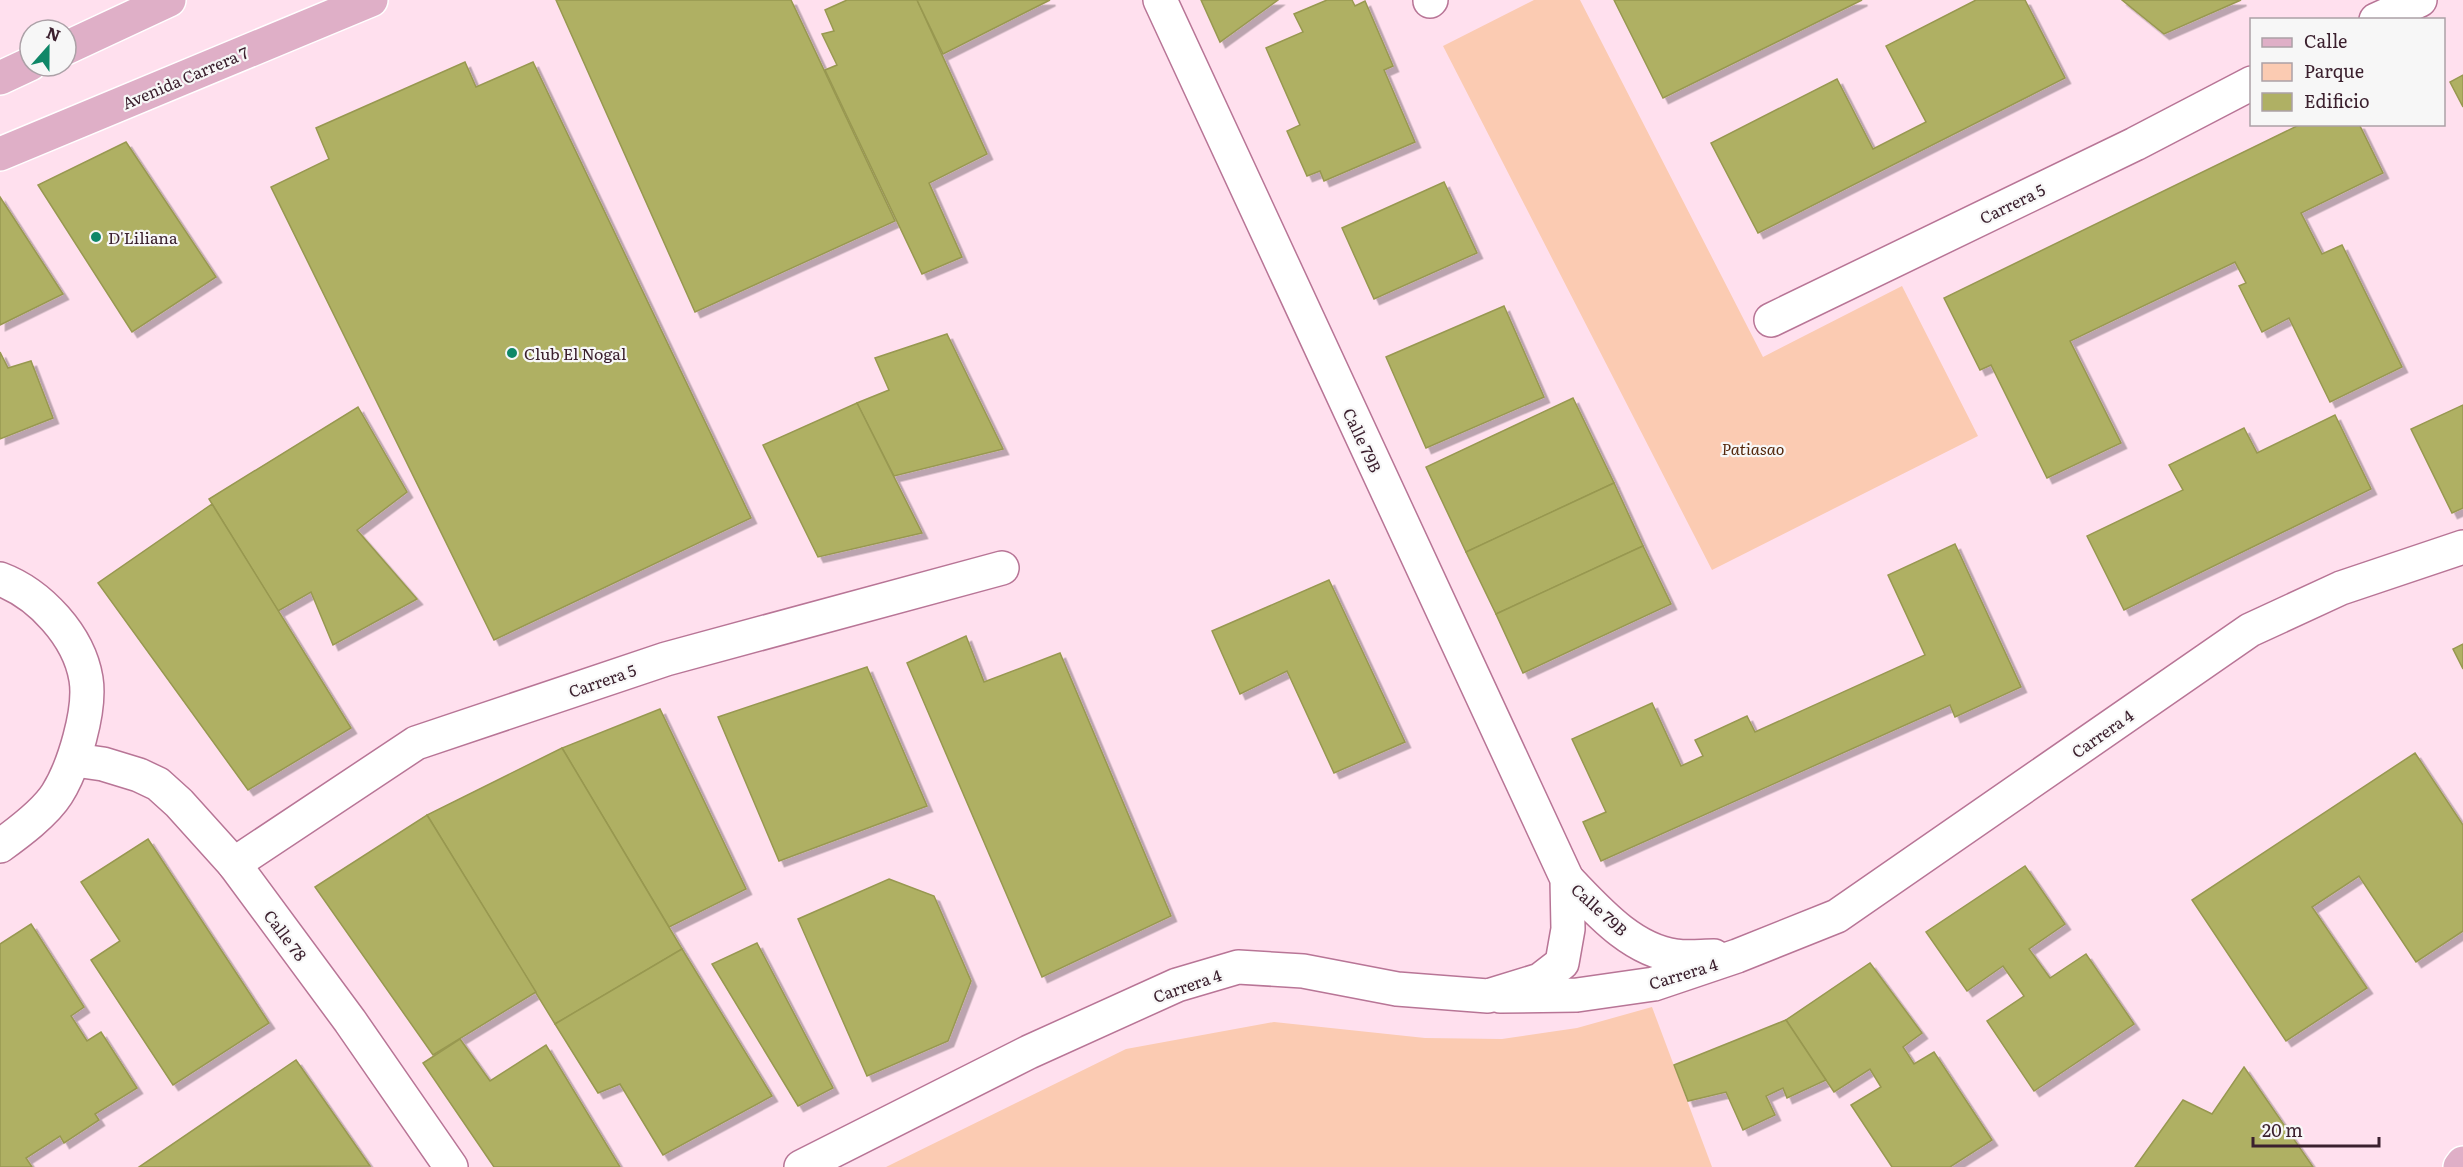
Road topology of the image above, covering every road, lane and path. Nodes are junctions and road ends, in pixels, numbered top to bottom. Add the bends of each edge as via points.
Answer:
1 (169, 0) edge
2 (371, 0) edge
3 (1160, 0) edge
4 (2420, 0) edge
5 (2380, 18) edge
6 (78, 42) edge
7 (18, 70) edge
8 (0, 78) edge
9 (2250, 84) edge
10 (0, 154) edge
11 (1771, 320) dead end
12 (2463, 547) edge
13 (1002, 568) dead end
14 (0, 579) edge
15 (75, 760) junction
16 (0, 846) edge
17 (234, 864) junction
18 (1567, 879) junction
19 (1737, 956) junction
20 (1488, 996) junction
21 (2463, 1163) edge
22 (451, 1167) edge
23 (801, 1167) edge
24 (2460, 1167) edge

1 - 6 main road
2 - 10 main road, Avenida Carrera 7
3 - 18 street, Calle 79B
4 - 5 street
7 - 8 main road
9 - 11 street, Carrera 5
12 - 19 street, Carrera 4 via 2342,588 2250,630 1838,916
13 - 17 street, Carrera 5 via 666,658 416,743
14 - 15 street via 36,599 58,622 76,650 86,680
15 - 16 street via 57,795
15 - 17 street, Calle 78 via 103,764 158,784
17 - 22 street, Calle 78
18 - 19 street, Calle 79B via 1607,920 1646,947 1676,956
18 - 20 street, Calle 79B via 1568,929 1562,963 1540,980
19 - 20 street, Carrera 4 via 1654,984 1577,995
20 - 23 street, Carrera 4 via 1397,989 1303,970 1238,967 1177,985 1029,1052
21 - 24 main road

